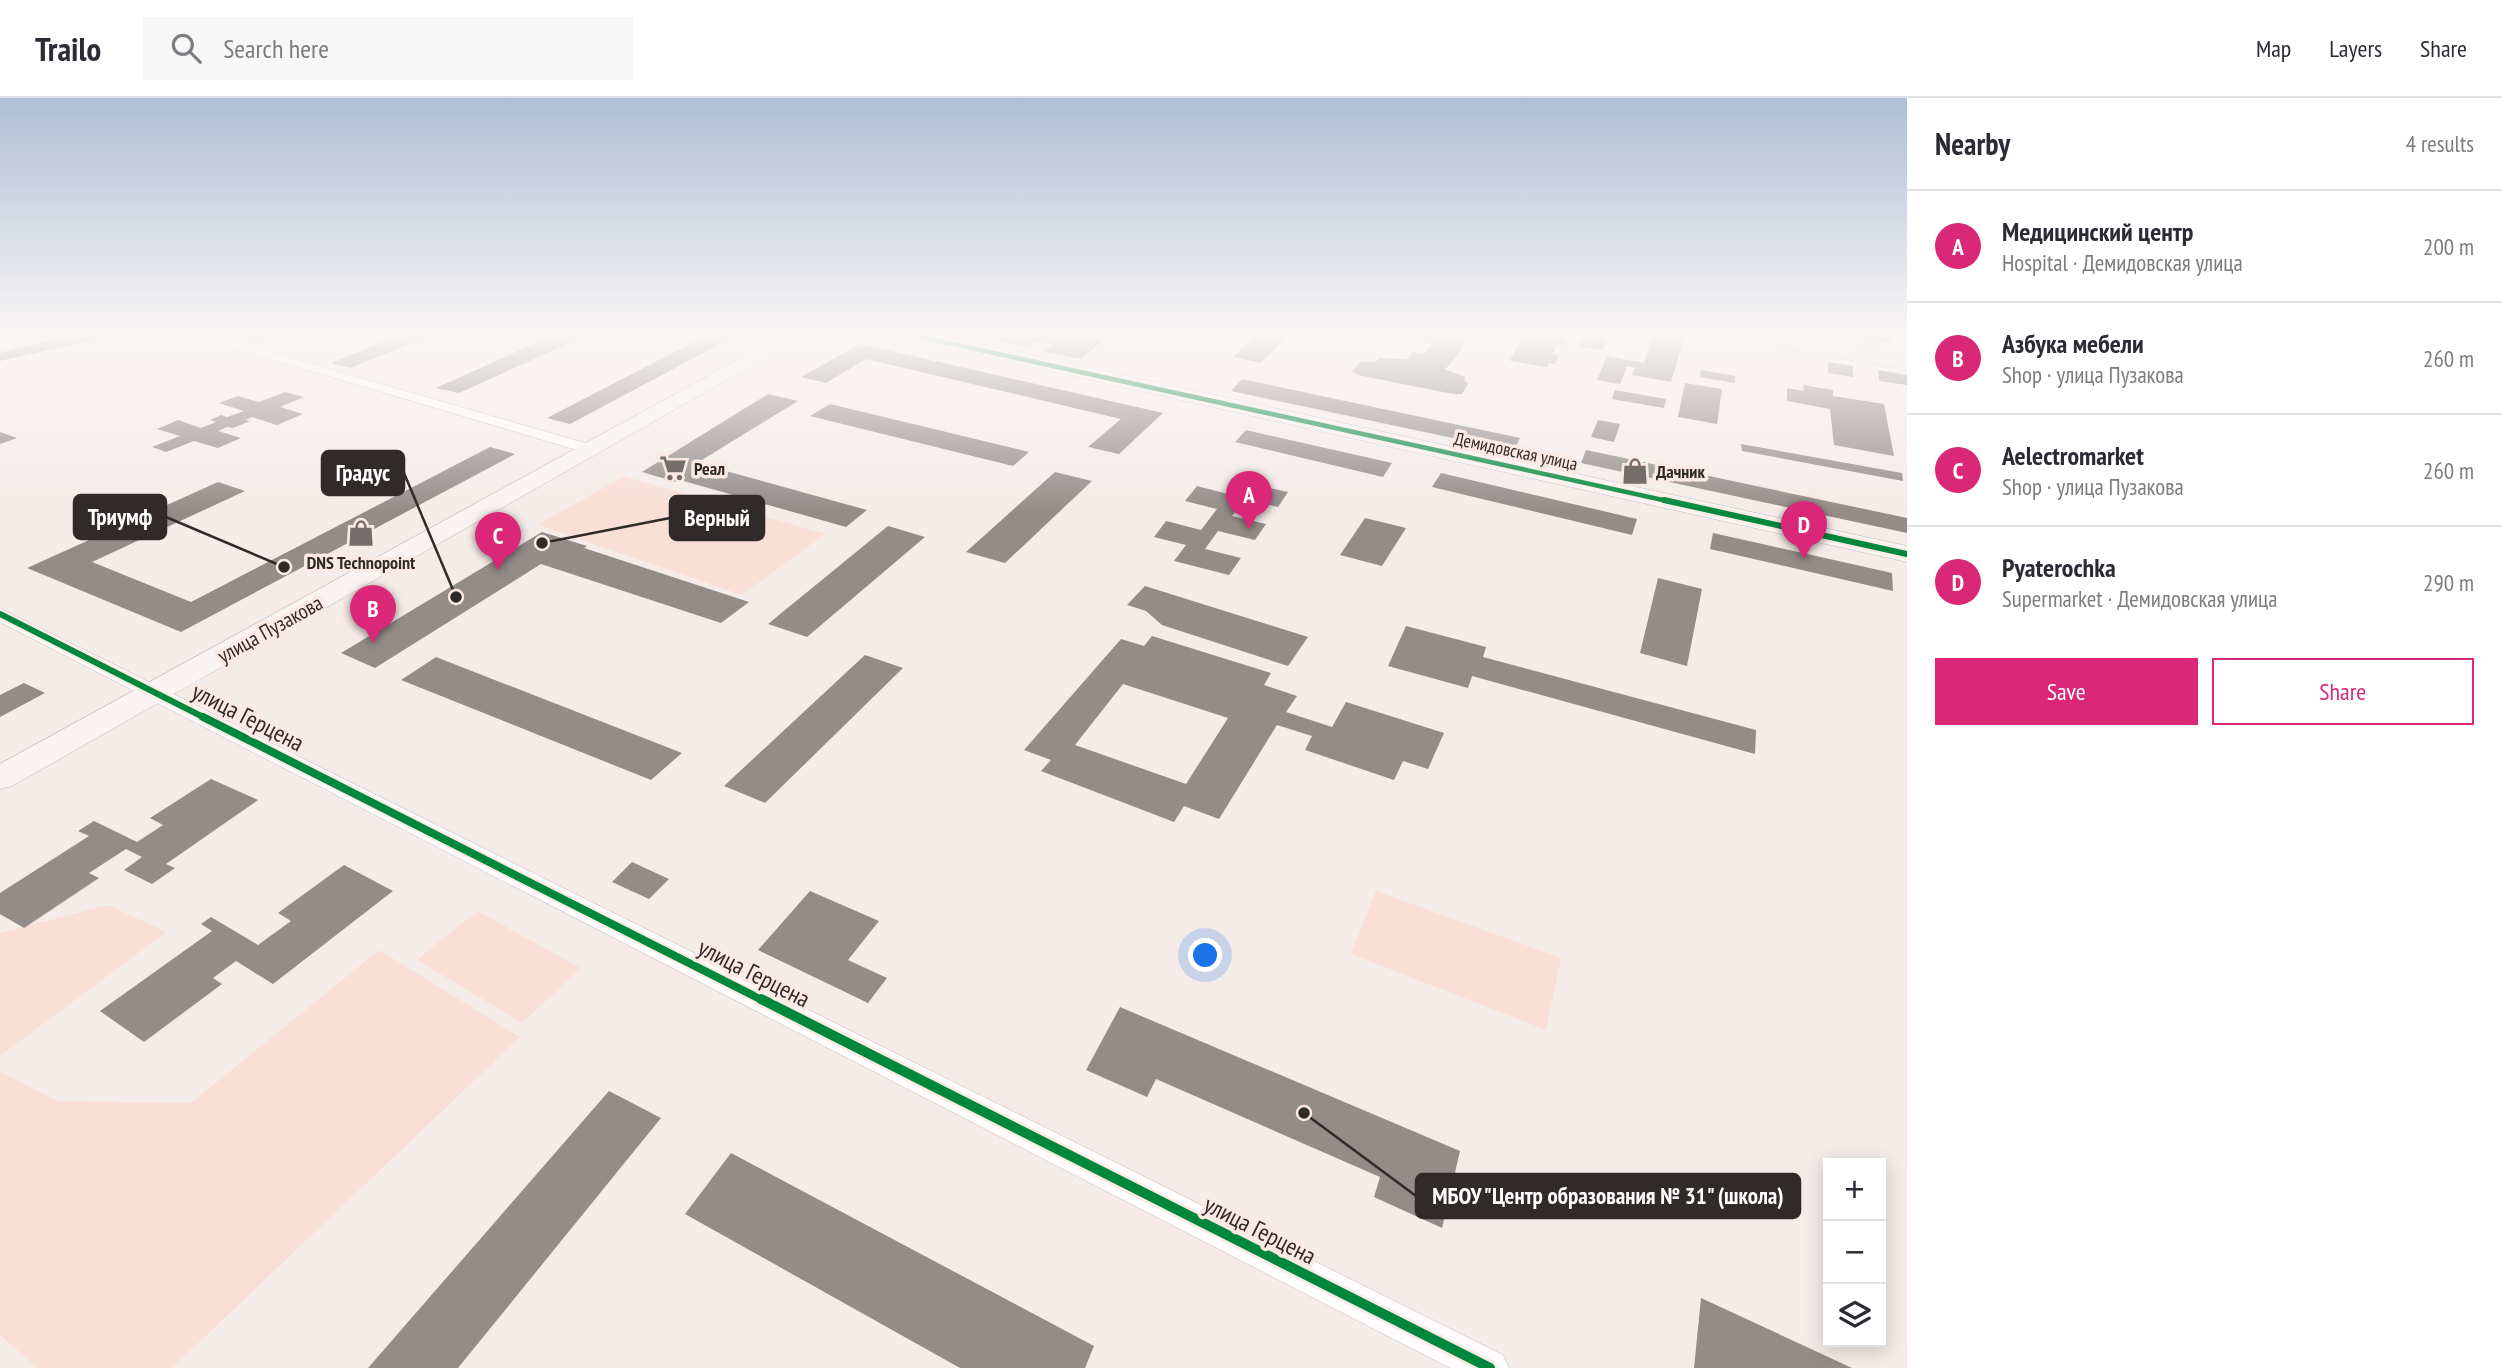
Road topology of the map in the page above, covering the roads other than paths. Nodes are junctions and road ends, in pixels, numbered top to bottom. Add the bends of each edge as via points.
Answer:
1 (400, 394) edge
2 (692, 394) edge
3 (1181, 394) edge
4 (593, 450) junction
5 (1907, 554) edge
6 (0, 614) edge
7 (156, 692) junction
8 (0, 778) edge
9 (1490, 1368) edge

1 - 4 street
2 - 4 street, улица Пузакова
3 - 5 street, Демидовская улица
4 - 7 street, улица Пузакова
6 - 7 street, улица Герцена
7 - 8 street, улица Пузакова
7 - 9 street, улица Герцена

